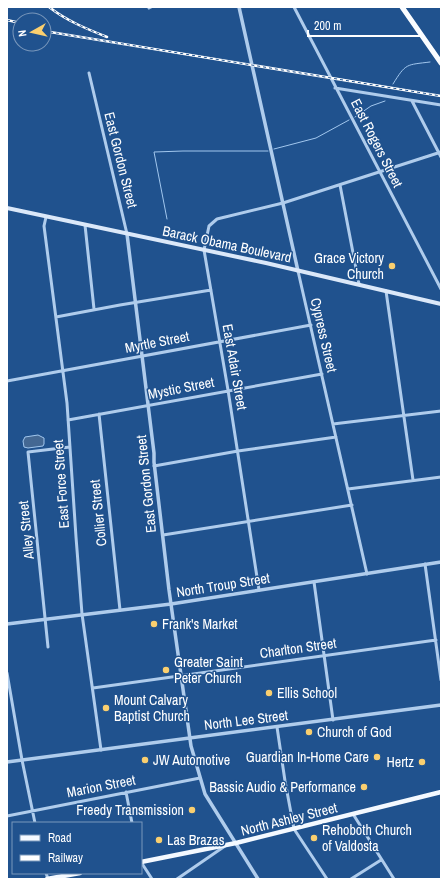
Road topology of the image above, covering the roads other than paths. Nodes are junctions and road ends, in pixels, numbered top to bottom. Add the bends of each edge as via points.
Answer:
1 (239, 7) edge
2 (294, 7) edge
3 (402, 7) edge
4 (441, 63) edge
5 (89, 73) dead end
6 (335, 88) junction
7 (412, 101) junction
8 (441, 105) edge
9 (440, 152) edge
10 (441, 157) edge
11 (380, 172) junction
12 (340, 185) junction
13 (283, 204) junction
14 (7, 208) edge
15 (46, 216) junction
16 (85, 225) junction
17 (127, 234) junction
18 (204, 250) junction
19 (298, 271) junction
20 (359, 284) junction
21 (441, 289) edge
22 (211, 290) junction
23 (386, 291) junction
24 (135, 302) junction
25 (441, 304) edge
26 (94, 310) junction
27 (56, 317) junction
28 (311, 325) junction
29 (220, 341) junction
30 (142, 357) junction
31 (62, 371) junction
32 (322, 374) junction
33 (7, 381) edge
34 (228, 390) junction
35 (148, 406) junction
36 (441, 411) edge
37 (99, 414) junction
38 (405, 416) junction
39 (68, 420) junction
40 (333, 424) junction
41 (336, 437) junction
42 (70, 447) junction
43 (238, 451) junction
44 (154, 466) junction
45 (441, 477) edge
46 (413, 480) junction
47 (348, 488) junction
48 (352, 505) junction
49 (249, 522) junction
50 (163, 535) junction
51 (441, 562) edge
52 (425, 564) junction
53 (367, 574) junction
54 (314, 582) junction
55 (259, 590) junction
56 (171, 604) junction
57 (120, 610) junction
58 (82, 614) junction
59 (46, 619) junction
60 (7, 624) edge
61 (436, 640) junction
62 (48, 646) dead end
63 (324, 655) junction
64 (7, 674) edge
65 (181, 676) junction
66 (441, 680) edge
67 (93, 688) junction
68 (441, 705) edge
69 (333, 720) junction
70 (277, 727) junction
71 (189, 739) junction
72 (101, 750) junction
73 (22, 760) junction
74 (7, 762) edge
75 (200, 778) junction
76 (126, 792) junction
77 (441, 792) edge
78 (32, 810) junction
79 (353, 814) junction
80 (7, 816) edge
81 (34, 822) edge
82 (132, 822) edge
83 (294, 828) junction
84 (236, 843) junction
85 (227, 845) junction
86 (381, 860) junction
87 (142, 861) edge
88 (142, 863) edge
89 (75, 874) edge
90 (48, 879) edge
91 (152, 879) edge
92 (177, 879) edge
93 (258, 879) edge
94 (327, 879) edge
95 (351, 879) edge
96 (394, 879) edge

1 - 13 street, Cypress Street
2 - 6 street, East Rogers Street
3 - 4 highway
5 - 17 street, East Gordon Street
6 - 7 street
6 - 11 street, East Rogers Street
7 - 8 street
7 - 9 street
9 - 10 street
9 - 11 street, East Adair Street
11 - 12 street, East Adair Street
11 - 21 street, East Rogers Street
12 - 13 street, East Adair Street
12 - 20 street
13 - 18 street, East Adair Street via 217,219 209,226
13 - 19 street, Cypress Street
14 - 15 main road, Barack Obama Boulevard
15 - 16 main road, Barack Obama Boulevard
15 - 27 street, East Force Street via 44,226
16 - 17 main road, Barack Obama Boulevard
16 - 26 street
17 - 18 main road, Barack Obama Boulevard
17 - 24 street, East Gordon Street
18 - 19 main road, Barack Obama Boulevard
18 - 22 street, East Adair Street
19 - 20 main road, Barack Obama Boulevard
19 - 28 street, Cypress Street
20 - 23 main road, Barack Obama Boulevard
22 - 24 street
22 - 29 street, East Adair Street
23 - 25 main road, Barack Obama Boulevard
23 - 38 street
24 - 26 street
24 - 30 street, East Gordon Street
26 - 27 street
27 - 31 street, East Force Street
28 - 29 street, Myrtle Street
28 - 32 street, Cypress Street
29 - 30 street, Myrtle Street
29 - 34 street, East Adair Street
30 - 31 street, Myrtle Street
30 - 35 street, East Gordon Street
31 - 33 street, Myrtle Street
31 - 39 street, East Force Street
32 - 34 street, Mystic Street
32 - 40 street, Cypress Street
34 - 35 street, Mystic Street
34 - 43 street, East Adair Street
35 - 37 street, Mystic Street
35 - 44 street, East Gordon Street
36 - 38 street
37 - 39 street, Mystic Street
37 - 57 street, Collier Street
38 - 40 street
38 - 46 street
39 - 42 street, East Force Street
40 - 41 street, Cypress Street
41 - 43 street
41 - 47 street, Cypress Street
42 - 58 street, East Force Street
42 - 59 street, Alley Street via 28,452
43 - 44 street
43 - 49 street, East Adair Street
44 - 50 street, East Gordon Street
45 - 46 street
46 - 47 street
47 - 48 street, Cypress Street
48 - 49 street
48 - 53 street, Cypress Street
49 - 50 street
49 - 55 street, East Adair Street
50 - 56 street, East Gordon Street
51 - 52 street, North Troup Street
52 - 53 street, North Troup Street
52 - 61 street
53 - 54 street, North Troup Street
54 - 55 street, North Troup Street
54 - 63 street
55 - 56 street, North Troup Street
56 - 57 street, North Troup Street
56 - 65 street, East Gordon Street
57 - 58 street, North Troup Street
58 - 59 street, North Troup Street
58 - 67 street, East Force Street
59 - 60 street, North Troup Street
59 - 62 street, Alley Street
61 - 63 street, Charlton Street
61 - 66 street
63 - 65 street, Charlton Street
63 - 69 street
64 - 73 street
65 - 67 street, Charlton Street
65 - 71 street, East Gordon Street
67 - 72 street, East Force Street
68 - 69 street, North Lee Street
69 - 70 street, North Lee Street
70 - 71 street, North Lee Street
70 - 83 street
71 - 72 street, North Lee Street
71 - 75 street, East Gordon Street
72 - 73 street, North Lee Street
73 - 74 street, North Lee Street
73 - 78 street
75 - 76 street, Marion Street
75 - 84 street, East Gordon Street via 205,794
76 - 78 street, Marion Street
76 - 82 street
77 - 79 main road, North Ashley Street
78 - 80 street, Marion Street
78 - 81 street
79 - 83 main road, North Ashley Street
79 - 86 street
83 - 84 main road, North Ashley Street
83 - 94 street
84 - 85 main road, North Ashley Street
84 - 93 street, East Gordon Street
85 - 87 main road, North Ashley Street
85 - 92 street
86 - 95 street
86 - 96 street
88 - 91 street
89 - 90 main road

